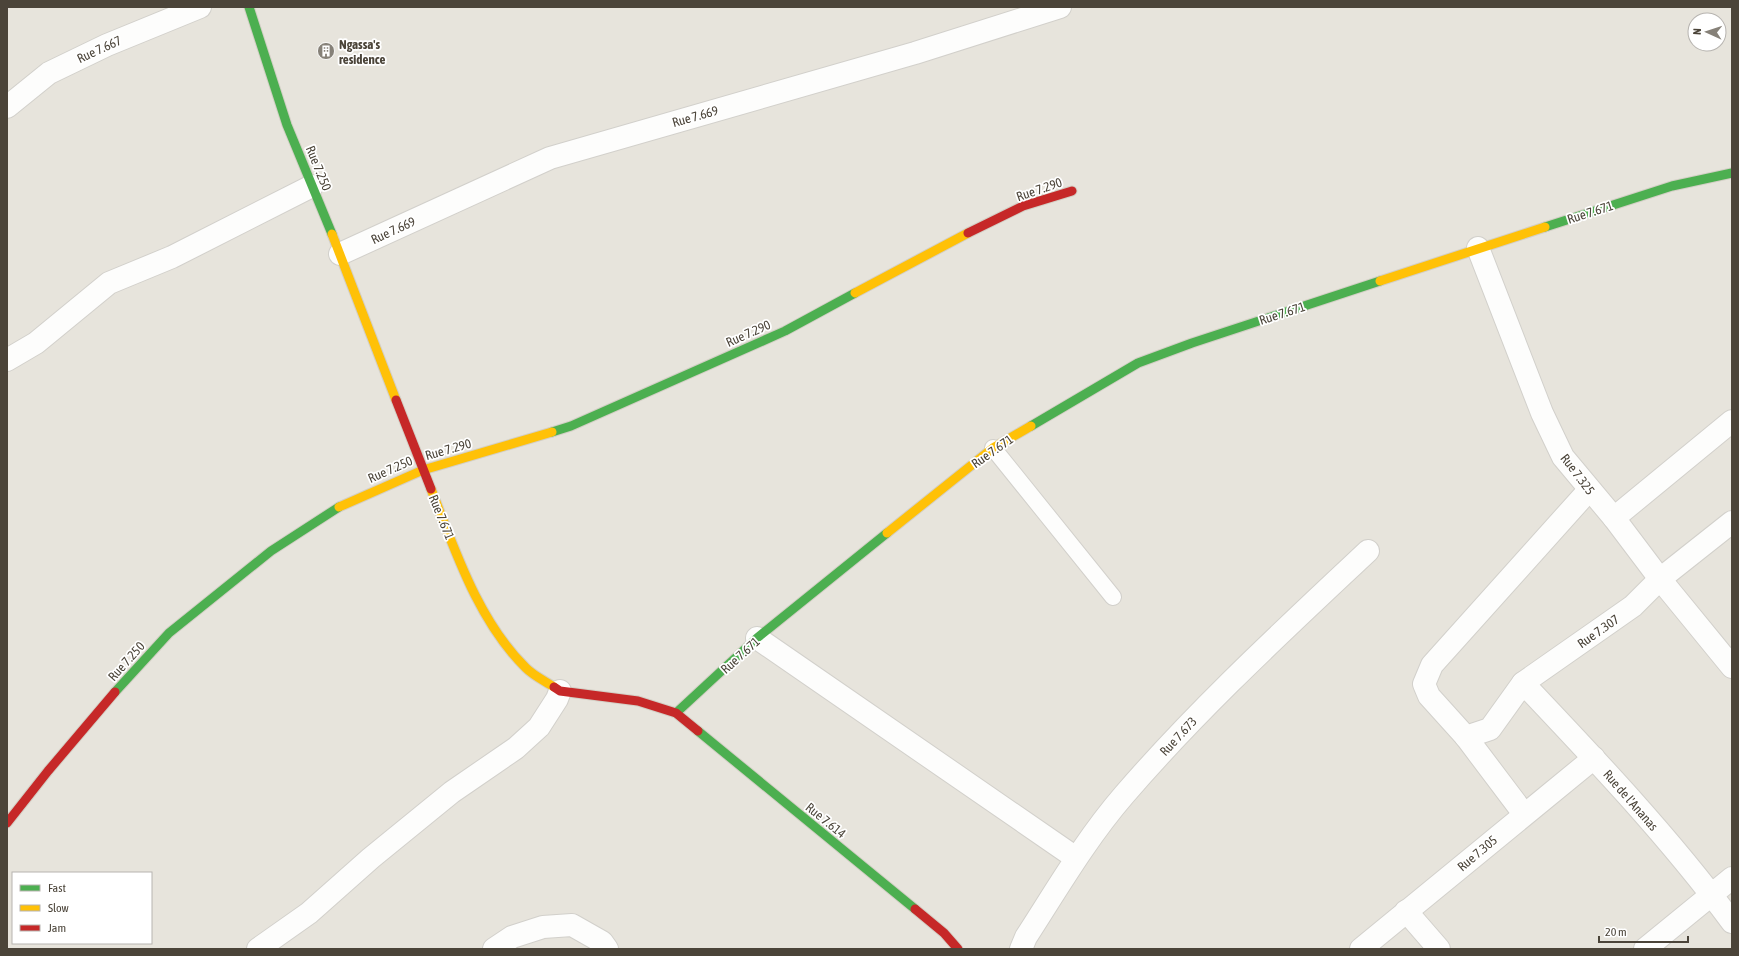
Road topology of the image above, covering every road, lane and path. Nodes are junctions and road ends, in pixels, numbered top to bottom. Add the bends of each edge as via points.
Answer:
1 (200, 7) edge
2 (249, 7) edge
3 (1060, 7) edge
4 (7, 107) edge
5 (1732, 173) edge
6 (312, 186) junction
7 (1072, 191) dead end
8 (1478, 248) junction
9 (340, 254) junction
10 (7, 360) edge
11 (1732, 421) edge
12 (993, 448) junction
13 (423, 470) junction
14 (1589, 490) junction
15 (1614, 518) junction
16 (1732, 522) edge
17 (1368, 551) dead end
18 (1660, 579) junction
19 (1113, 597) dead end
20 (757, 638) junction
21 (1732, 667) edge
22 (1523, 684) junction
23 (560, 691) junction
24 (676, 713) junction
25 (1466, 737) junction
26 (1594, 758) junction
27 (1524, 814) junction
28 (7, 823) edge
29 (1076, 858) junction
30 (1732, 878) edge
31 (1712, 895) junction
32 (1406, 911) junction
33 (1732, 922) edge
34 (258, 949) edge
35 (494, 949) edge
36 (607, 949) edge
37 (958, 949) edge
38 (1020, 949) edge
39 (1361, 949) edge
40 (1439, 949) edge
41 (1645, 949) edge

1 - 4 street, Rue 7.667 via 107,45 49,73
2 - 6 street, Rue 7.250 via 287,125
3 - 9 street, Rue 7.669 via 915,53 550,158
5 - 8 street, Rue 7.671 via 1672,186
6 - 9 street, Rue 7.250
6 - 10 street via 172,257 109,283 36,343
7 - 13 street, Rue 7.290 via 1023,206 941,246 785,331 571,426
8 - 12 street, Rue 7.671 via 1138,363
8 - 14 street, Rue 7.325 via 1545,419 1563,457
9 - 13 street, Rue 7.250
11 - 15 street
12 - 19 lane
12 - 20 street, Rue 7.671
13 - 23 street, Rue 7.671 via 464,572 496,632 527,669
13 - 28 street, Rue 7.250 via 344,504 291,538 271,551 169,633 122,684
14 - 15 street, Rue 7.325
14 - 25 street via 1432,665 1424,684 1430,696
15 - 18 street, Rue 7.325
16 - 18 street, Rue 7.307
17 - 29 street, Rue 7.673 via 1194,718 1123,796
18 - 21 street, Rue 7.325
18 - 22 street, Rue 7.307 via 1633,606
20 - 24 street, Rue 7.671
20 - 29 street
22 - 25 street, Rue 7.307 via 1490,729
22 - 26 street, Rue de l'Ananas
23 - 24 street, Rue 7.671 via 638,701
23 - 34 street via 539,727 516,748 452,792 309,912
24 - 37 street, Rue 7.614 via 944,933
25 - 27 street
26 - 27 street, Rue 7.305
26 - 31 street, Rue de l'Ananas
27 - 32 street, Rue 7.305
29 - 38 street, Rue 7.673
30 - 31 street
31 - 33 street, Rue de l'Ananas
31 - 41 street
32 - 39 street, Rue 7.305
32 - 40 street
35 - 36 street via 512,937 543,927 572,925 602,942

